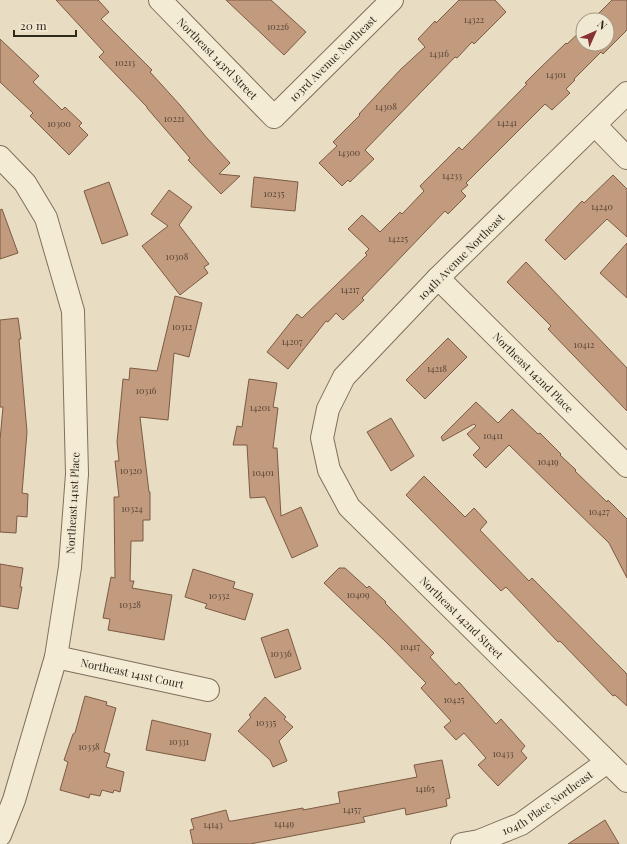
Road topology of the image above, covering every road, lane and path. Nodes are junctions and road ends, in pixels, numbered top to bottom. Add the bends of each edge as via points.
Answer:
1 (160, 0) edge
2 (392, 0) edge
3 (627, 93) edge
4 (274, 117) joint
5 (596, 125) junction
6 (0, 157) edge
7 (627, 158) edge
8 (438, 278) junction
9 (322, 438) joint
10 (627, 466) edge
11 (56, 657) junction
12 (208, 690) dead end
13 (607, 762) junction
14 (627, 781) edge
15 (0, 835) edge
16 (462, 844) edge

1 - 4 street, Northeast 143rd Street
2 - 4 street, 103rd Avenue Northeast
3 - 5 street, 104th Avenue Northeast
5 - 7 street
5 - 8 street, 104th Avenue Northeast
6 - 11 street, Northeast 141st Place via 26,183 46,218 72,311 77,474 70,567
8 - 9 street, 104th Avenue Northeast via 344,377 328,409
8 - 10 street, Northeast 142nd Place
9 - 13 street, Northeast 142nd Street via 329,470 349,507
11 - 12 street, Northeast 141st Court
11 - 15 street, Northeast 141st Place via 14,800
13 - 14 street, Northeast 142nd Street
13 - 16 street, 104th Place Northeast via 521,824 479,841

